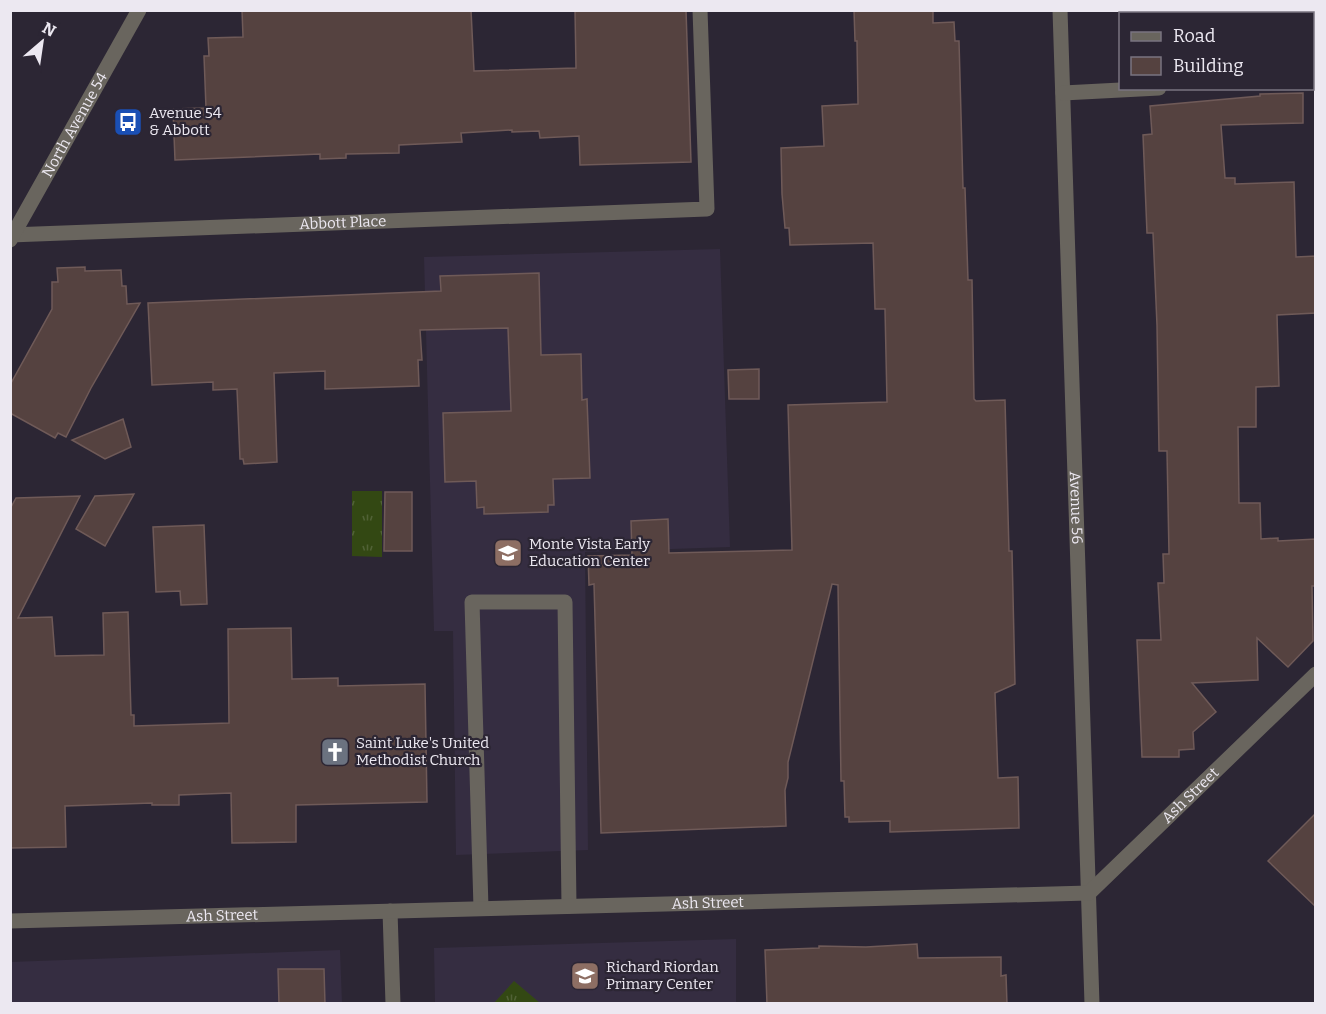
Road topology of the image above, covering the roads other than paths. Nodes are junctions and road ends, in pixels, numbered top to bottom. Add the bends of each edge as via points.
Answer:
1 (139, 10) edge
2 (700, 10) edge
3 (1060, 10) edge
4 (1121, 90) edge
5 (1063, 93) junction
6 (11, 237) edge
7 (1316, 674) edge
8 (1089, 893) junction
9 (569, 906) junction
10 (481, 908) junction
11 (390, 911) junction
12 (10, 921) edge
13 (393, 1004) edge
14 (1092, 1004) edge

1 - 6 street, North Avenue 54
2 - 6 street, Abbott Place via 707,209
3 - 5 street, Avenue 56
4 - 5 street
5 - 8 street, Avenue 56
7 - 8 street, Ash Street
8 - 9 street, Ash Street
8 - 14 street, Avenue 56
9 - 10 street, Ash Street
9 - 10 street via 565,602 472,602
10 - 11 street, Ash Street
11 - 12 street, Ash Street
11 - 13 street

